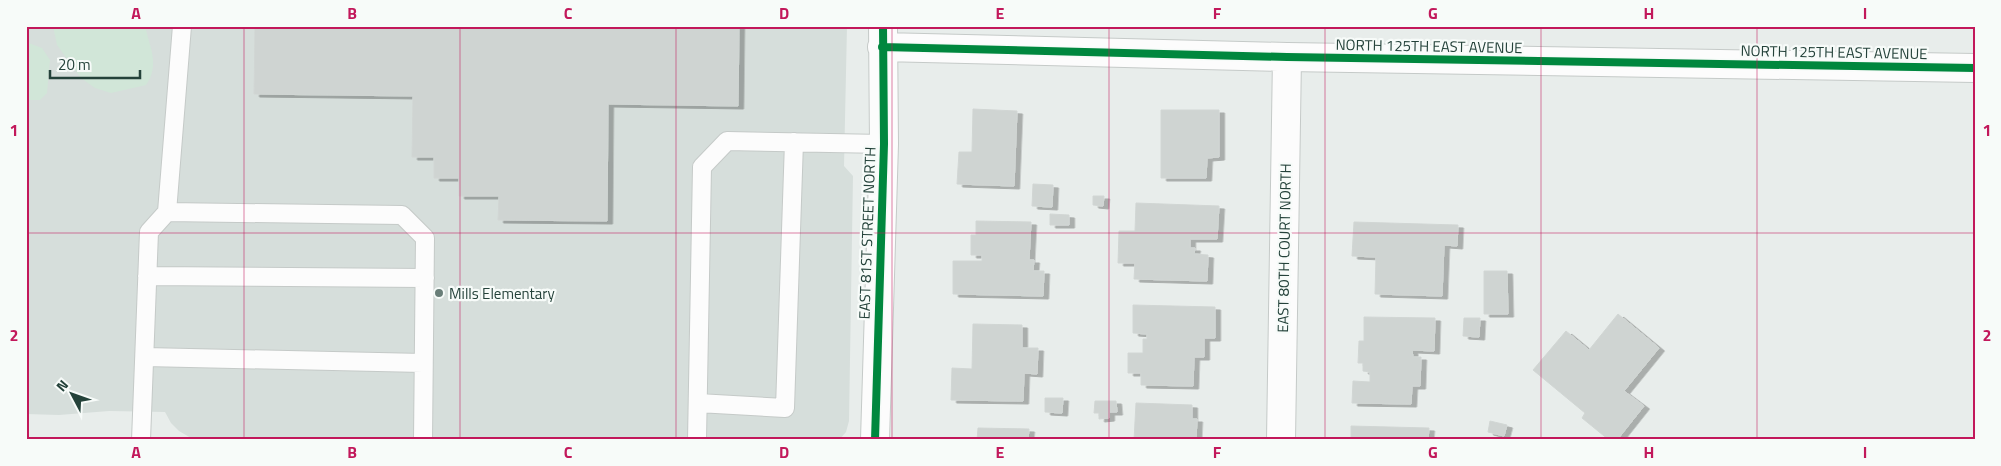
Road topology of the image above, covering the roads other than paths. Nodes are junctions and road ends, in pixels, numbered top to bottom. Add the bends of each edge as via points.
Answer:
1 (182, 26) edge
2 (883, 37) edge
3 (1287, 57) junction
4 (1975, 68) edge
5 (794, 142) junction
6 (884, 144) junction
7 (167, 212) junction
8 (148, 276) junction
9 (425, 278) junction
10 (145, 357) junction
11 (423, 363) junction
12 (698, 402) junction
13 (141, 440) edge
14 (423, 440) edge
15 (697, 440) edge
16 (875, 440) edge
17 (1281, 440) edge

1 - 7 lane
2 - 3 street, NORTH 125TH EAST AVENUE
2 - 6 street, EAST 81ST STREET NORTH
3 - 4 street, NORTH 125TH EAST AVENUE
3 - 17 street, EAST 80TH COURT NORTH
5 - 6 lane
5 - 12 lane via 727,140 702,166
5 - 12 lane via 785,408
6 - 16 street, EAST 81ST STREET NORTH
7 - 8 lane via 149,232
7 - 9 lane via 402,215 425,238
8 - 9 lane
8 - 10 lane
9 - 11 lane
10 - 11 lane
10 - 13 lane
11 - 14 lane
12 - 15 lane

